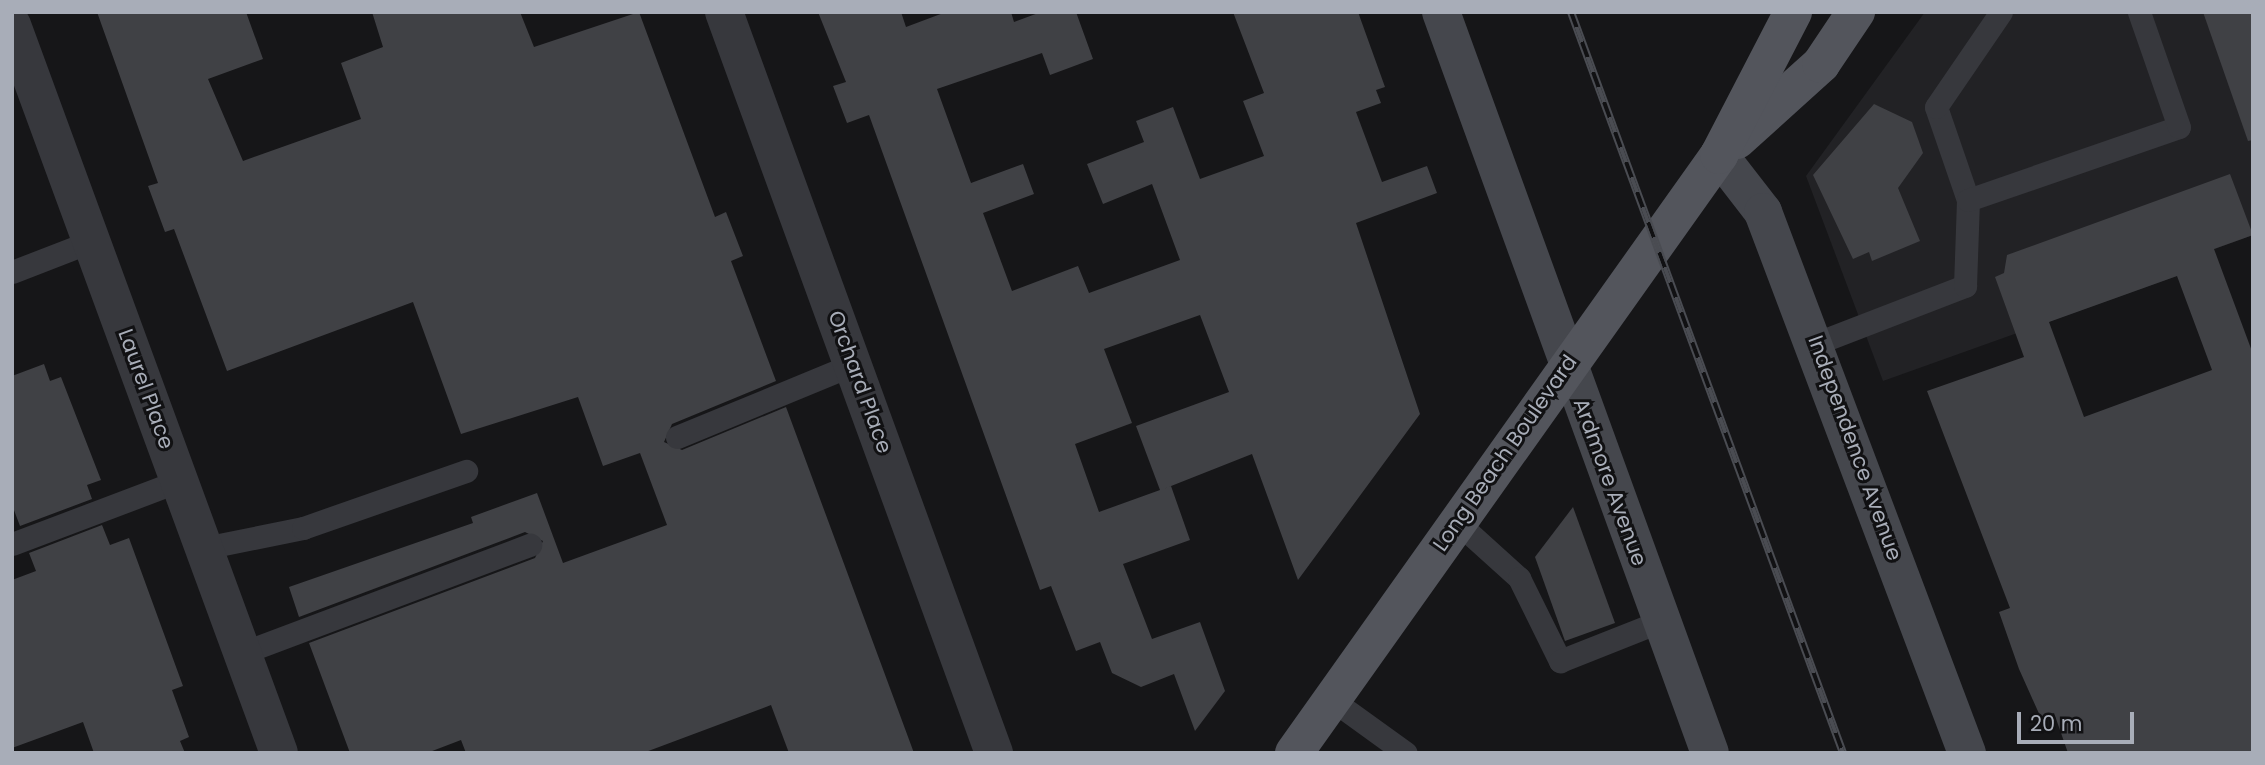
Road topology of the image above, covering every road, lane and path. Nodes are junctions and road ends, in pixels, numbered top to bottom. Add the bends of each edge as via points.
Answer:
1 (724, 12) edge
2 (1441, 12) edge
3 (1793, 12) edge
4 (1856, 12) edge
5 (2001, 12) edge
6 (2139, 12) edge
7 (12, 24) edge
8 (1719, 155) junction
9 (1968, 200) junction
10 (92, 241) junction
11 (12, 272) edge
12 (1817, 343) junction
13 (854, 364) junction
14 (1567, 365) junction
15 (677, 437) dead end
16 (466, 471) dead end
17 (179, 481) junction
18 (1457, 522) junction
19 (12, 544) edge
20 (530, 545) dead end
21 (204, 548) junction
22 (1661, 621) junction
23 (242, 653) junction
24 (1331, 699) junction
25 (279, 753) edge
26 (994, 753) edge
27 (1294, 753) edge
28 (1406, 753) edge
29 (1710, 753) edge
30 (1968, 753) edge

1 - 13 street, Orchard Place
2 - 14 street, Ardmore Avenue
3 - 8 main road, Long Beach Boulevard
4 - 8 main road, Long Beach Boulevard via 1821,64
5 - 9 lane via 1936,107
6 - 9 lane via 2179,127
7 - 10 street, Laurel Place
8 - 12 street, Independence Avenue via 1763,212
8 - 14 main road, Long Beach Boulevard
9 - 12 lane via 1965,286
10 - 11 lane
10 - 17 street, Laurel Place
12 - 30 street, Independence Avenue
13 - 15 lane
13 - 26 street, Orchard Place
14 - 18 main road, Long Beach Boulevard
14 - 22 street, Ardmore Avenue
16 - 21 lane via 303,528
17 - 19 lane
17 - 21 street, Laurel Place
18 - 22 lane via 1520,578 1560,661
18 - 24 main road, Long Beach Boulevard
20 - 23 lane
21 - 23 street, Laurel Place
22 - 29 street, Ardmore Avenue
23 - 25 street, Laurel Place
24 - 27 main road, Long Beach Boulevard
24 - 28 lane

